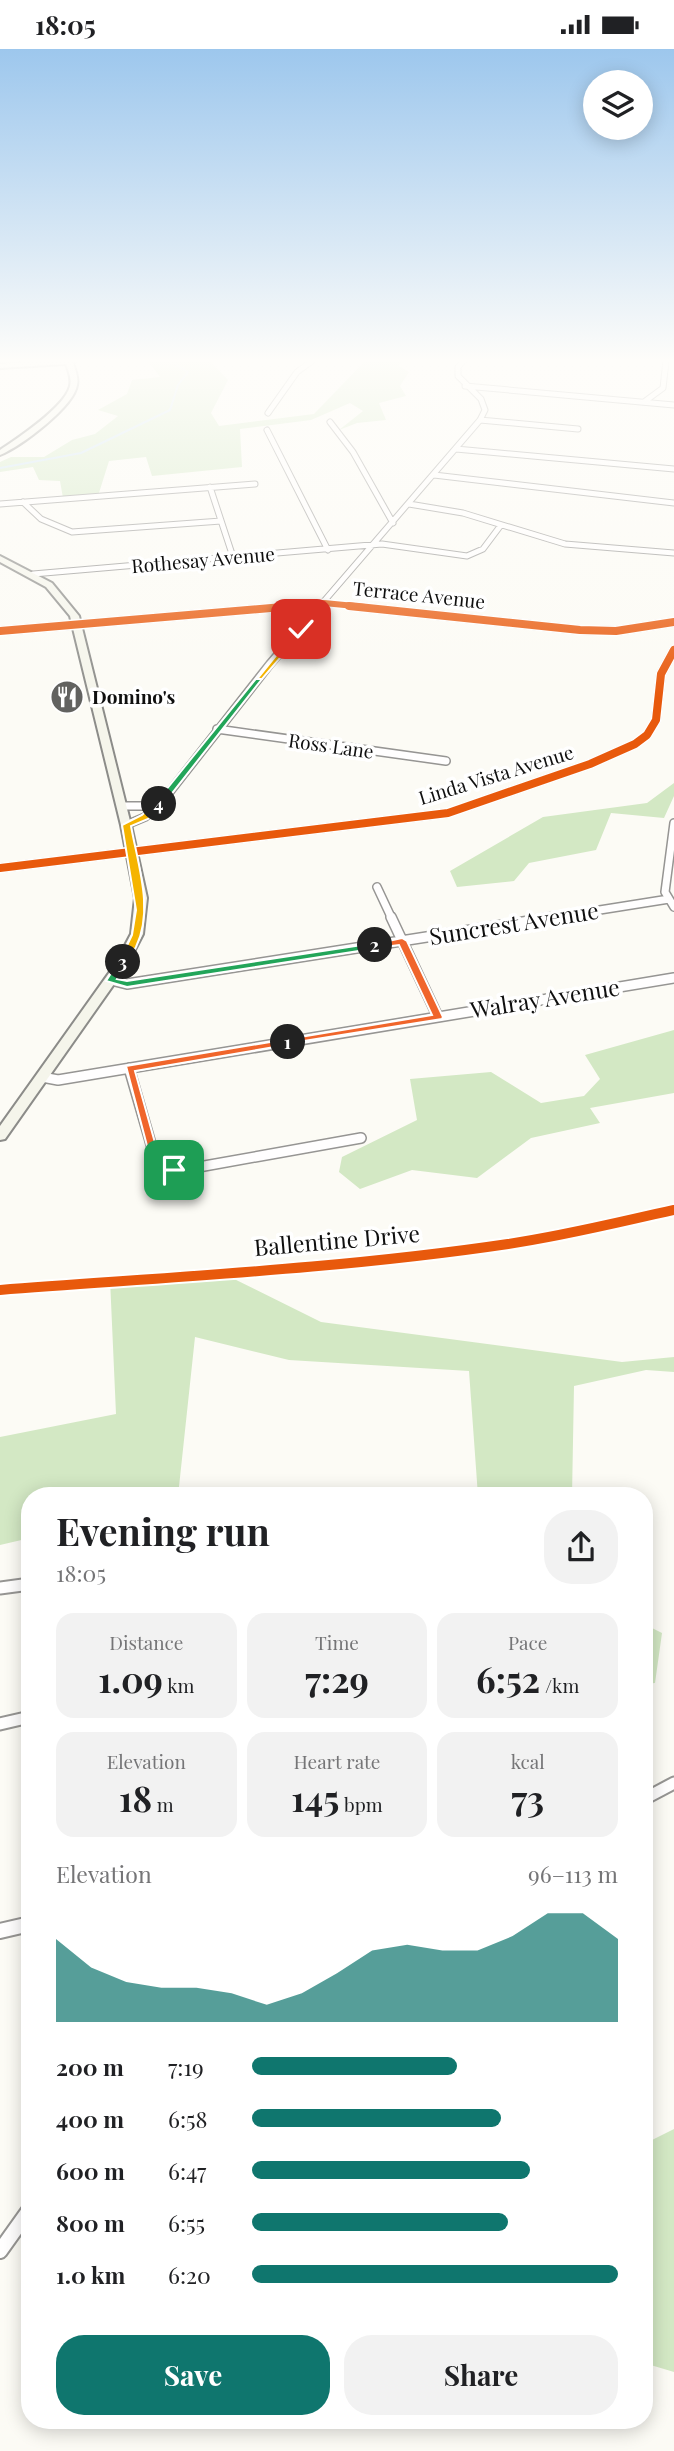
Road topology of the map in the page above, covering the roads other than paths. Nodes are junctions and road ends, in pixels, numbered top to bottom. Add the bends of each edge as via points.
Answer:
1 (289, 473) edge
2 (366, 473) edge
3 (434, 475) joint
4 (255, 484) dead end
5 (210, 487) junction
6 (23, 502) junction
7 (674, 503) edge
8 (0, 504) edge
9 (409, 504) junction
10 (221, 521) junction
11 (393, 523) junction
12 (501, 525) junction
13 (374, 546) junction
14 (328, 550) junction
15 (674, 553) edge
16 (233, 557) junction
17 (0, 558) edge
18 (33, 574) junction
19 (324, 603) junction
20 (674, 622) edge
21 (76, 625) junction
22 (0, 631) edge
23 (674, 650) edge
24 (217, 729) junction
25 (446, 761) dead end
26 (168, 793) junction
27 (121, 806) junction
28 (674, 823) edge
29 (126, 825) junction
30 (131, 850) junction
31 (0, 868) edge
32 (377, 887) dead end
33 (671, 903) edge
34 (402, 941) junction
35 (674, 978) edge
36 (111, 981) junction
37 (438, 1017) junction
38 (129, 1068) junction
39 (43, 1077) junction
40 (0, 1136) edge
41 (361, 1138) dead end
42 (674, 1210) edge
43 (0, 1290) edge
44 (21, 1585) edge
45 (0, 1588) edge
46 (21, 1719) edge
47 (0, 1724) edge
48 (674, 1783) edge
49 (653, 1794) edge
50 (21, 1926) edge
51 (0, 1931) edge
52 (21, 2222) edge
53 (0, 2244) edge
54 (0, 2251) edge

1 - 14 street
2 - 11 street
3 - 7 street
3 - 9 street
4 - 5 street
5 - 6 street
5 - 10 street
6 - 8 street
6 - 10 street via 41,519 72,532
9 - 11 street
9 - 12 street
10 - 16 street
11 - 13 street
12 - 13 street, Rothesay Avenue via 483,549 467,556
12 - 15 street via 565,544
13 - 14 street, Rothesay Avenue
13 - 19 street
14 - 16 street, Rothesay Avenue
16 - 18 street, Rothesay Avenue
17 - 18 street
18 - 21 street via 58,593
19 - 20 street, Terrace Avenue via 590,631
19 - 21 street, Terrace Avenue
19 - 24 street
21 - 22 street, Terrace Avenue
21 - 27 street
23 - 30 street, Linda Vista Avenue via 661,674 656,720 647,735 590,764 436,816
24 - 25 street, Ross Lane
24 - 26 street
26 - 27 street via 146,806
26 - 29 street via 154,810
27 - 29 street
28 - 33 street via 665,893
29 - 30 street
30 - 31 street, Linda Vista Avenue
30 - 36 street via 141,913 132,946
32 - 34 street
33 - 34 street, Suncrest Avenue
34 - 36 street, Suncrest Avenue via 127,984
34 - 37 street
35 - 37 street, Walray Avenue
36 - 39 street
37 - 38 street, Walray Avenue
38 - 39 street, Walray Avenue via 58,1080
38 - 41 street via 155,1158 166,1168 182,1170
39 - 40 street
42 - 43 street, Ballentine Drive via 465,1250
44 - 45 street
46 - 47 street
48 - 49 street
50 - 51 street
52 - 54 street
53 - 54 street

